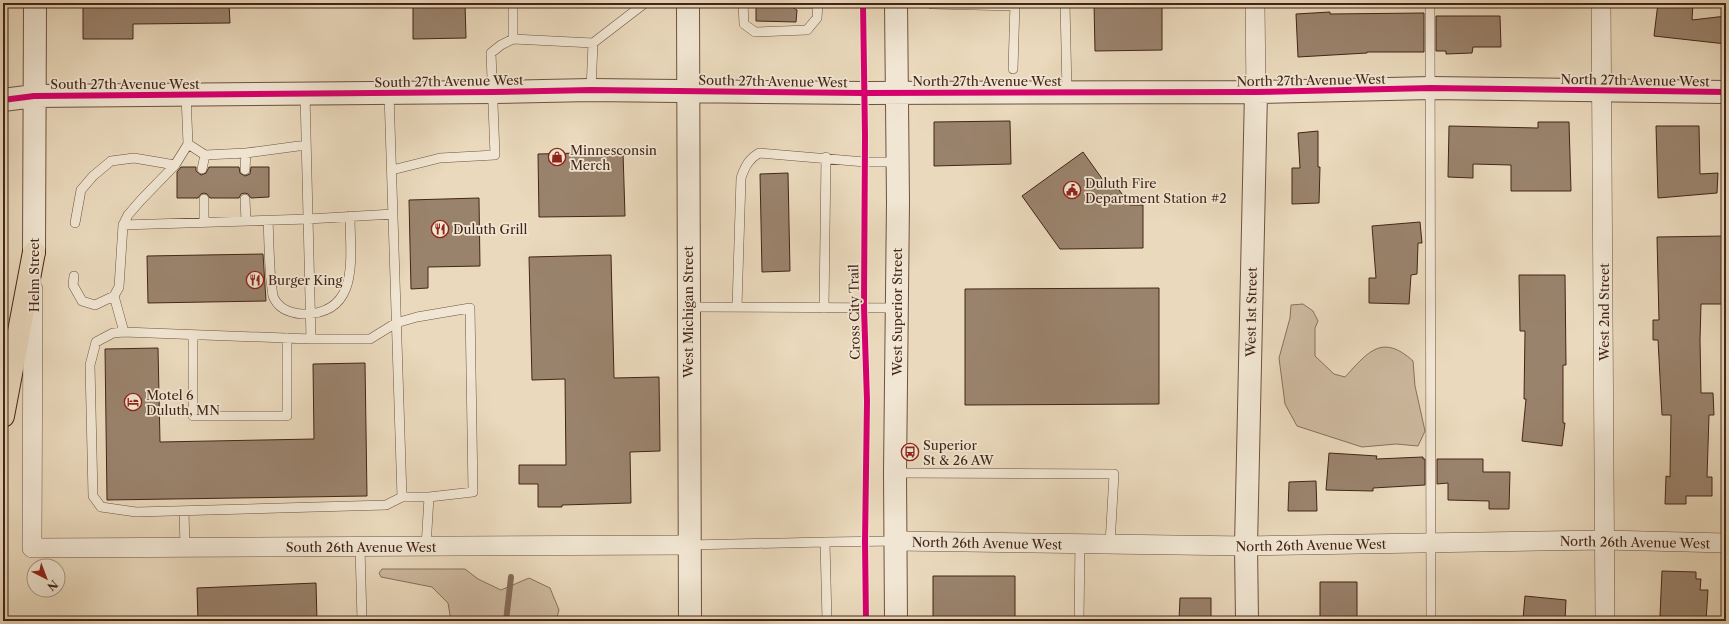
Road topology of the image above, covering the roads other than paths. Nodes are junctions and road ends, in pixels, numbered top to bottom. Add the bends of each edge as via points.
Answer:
1 (35, 3) edge
2 (513, 3) edge
3 (645, 3) edge
4 (688, 3) edge
5 (743, 3) edge
6 (896, 3) edge
7 (1065, 3) edge
8 (1256, 3) edge
9 (1430, 3) edge
10 (1601, 3) edge
11 (797, 4) edge
12 (818, 4) edge
13 (932, 4) edge
14 (1015, 4) edge
15 (513, 39) junction
16 (593, 43) junction
17 (1014, 68) dead end
18 (1431, 88) junction
19 (591, 90) junction
20 (1602, 90) junction
21 (688, 91) junction
22 (493, 92) junction
23 (1067, 92) junction
24 (1256, 92) junction
25 (1726, 92) edge
26 (389, 93) junction
27 (896, 93) junction
28 (305, 94) junction
29 (186, 95) junction
30 (34, 96) junction
31 (3, 100) edge
32 (188, 144) junction
33 (306, 144) junction
34 (246, 153) junction
35 (205, 155) junction
36 (826, 157) junction
37 (897, 162) junction
38 (175, 165) junction
39 (202, 169) dead end
40 (245, 170) dead end
41 (392, 170) junction
42 (204, 199) dead end
43 (245, 199) dead end
44 (393, 214) junction
45 (350, 216) junction
46 (308, 219) junction
47 (268, 220) junction
48 (246, 221) junction
49 (204, 222) junction
50 (75, 223) dead end
51 (123, 225) junction
52 (34, 252) junction
53 (74, 276) dead end
54 (114, 296) junction
55 (688, 307) junction
56 (737, 307) junction
57 (824, 308) junction
58 (897, 308) junction
59 (310, 314) junction
60 (396, 323) junction
61 (124, 332) junction
62 (193, 335) junction
63 (287, 338) junction
64 (311, 339) junction
65 (3, 416) edge
66 (895, 473) junction
67 (402, 497) junction
68 (428, 497) junction
69 (184, 511) junction
70 (1605, 540) junction
71 (896, 541) junction
72 (825, 542) junction
73 (1080, 542) junction
74 (1431, 543) junction
75 (1726, 543) edge
76 (1110, 544) junction
77 (689, 545) junction
78 (426, 546) junction
79 (1246, 546) junction
80 (360, 547) junction
81 (32, 548) joint
82 (185, 548) junction
83 (362, 621) edge
84 (690, 621) edge
85 (827, 621) edge
86 (896, 621) edge
87 (1079, 621) edge
88 (1247, 621) edge
89 (1431, 621) edge
90 (1605, 621) edge

1 - 30 street, Helm Street
2 - 15 lane
3 - 16 lane
4 - 21 street, West Michigan Street
5 - 12 lane via 744,24 755,32 807,30 817,18
6 - 27 street, West Superior Street
7 - 23 lane
8 - 24 street, West 1st Street
9 - 18 lane
10 - 20 street, West 2nd Street
11 - 12 lane
13 - 14 lane
14 - 17 lane
15 - 16 lane
15 - 22 lane via 491,53
16 - 19 lane
18 - 20 street, North 27th Avenue West
18 - 24 street, North 27th Avenue West
18 - 74 lane
19 - 21 street, South 27th Avenue West
19 - 22 street, South 27th Avenue West
20 - 25 street, North 27th Avenue West
20 - 70 street, West 2nd Street
21 - 27 street, South 27th Avenue West
21 - 55 street, West Michigan Street
22 - 26 street, South 27th Avenue West
22 - 41 lane via 495,155 440,158
23 - 24 street, North 27th Avenue West
23 - 27 street, North 27th Avenue West
24 - 79 street, West 1st Street
26 - 28 street, South 27th Avenue West
26 - 41 lane
27 - 37 street, West Superior Street
28 - 29 street, South 27th Avenue West
28 - 33 lane
29 - 30 street, South 27th Avenue West
29 - 32 lane
30 - 31 street, South 27th Avenue West
30 - 52 street, Helm Street
32 - 35 lane
32 - 38 lane
33 - 34 lane
33 - 46 lane
34 - 35 lane
34 - 40 lane
35 - 39 lane
36 - 37 lane via 865,162
36 - 56 lane via 759,153 750,158 744,168 741,178
36 - 57 lane
37 - 58 street, West Superior Street
38 - 50 lane via 134,158 111,161 92,176 80,190
38 - 51 lane via 128,215
41 - 44 lane
42 - 49 lane
43 - 48 lane
44 - 45 lane
44 - 60 lane
45 - 46 lane
45 - 59 lane via 349,282 343,296 335,305 320,313
46 - 47 lane
46 - 59 lane
47 - 48 lane
47 - 59 lane via 273,296 280,306 292,313
48 - 49 lane
49 - 51 lane
51 - 54 lane via 119,287
52 - 65 highway
52 - 81 street, Helm Street
53 - 54 lane via 73,285 82,301 95,305
54 - 61 lane
55 - 56 lane
55 - 77 street, West Michigan Street
56 - 57 lane
57 - 58 lane
58 - 66 street, West Superior Street
59 - 64 lane
60 - 64 lane via 370,339
60 - 67 lane
60 - 68 lane via 470,308 473,492
61 - 62 lane
61 - 69 lane via 114,333 96,342 90,365 93,496 101,507 136,512
62 - 63 lane
62 - 63 lane via 193,416 287,416
63 - 64 lane
66 - 71 street, West Superior Street
66 - 76 lane via 1114,474
67 - 68 lane
67 - 69 lane via 386,505
68 - 78 lane
69 - 82 lane
70 - 74 street, North 26th Avenue West
70 - 75 street, North 26th Avenue West
70 - 90 street, West 2nd Street
71 - 72 lane
71 - 73 street, North 26th Avenue West
71 - 86 street, West Superior Street
72 - 77 lane
72 - 85 lane
73 - 76 street, North 26th Avenue West
73 - 87 lane
74 - 79 street, North 26th Avenue West
74 - 89 lane
76 - 79 street, North 26th Avenue West
77 - 78 street, South 26th Avenue West
77 - 84 street, West Michigan Street
78 - 80 street, South 26th Avenue West
79 - 88 street, West 1st Street
80 - 82 street, South 26th Avenue West
80 - 83 lane
81 - 82 street, South 26th Avenue West

